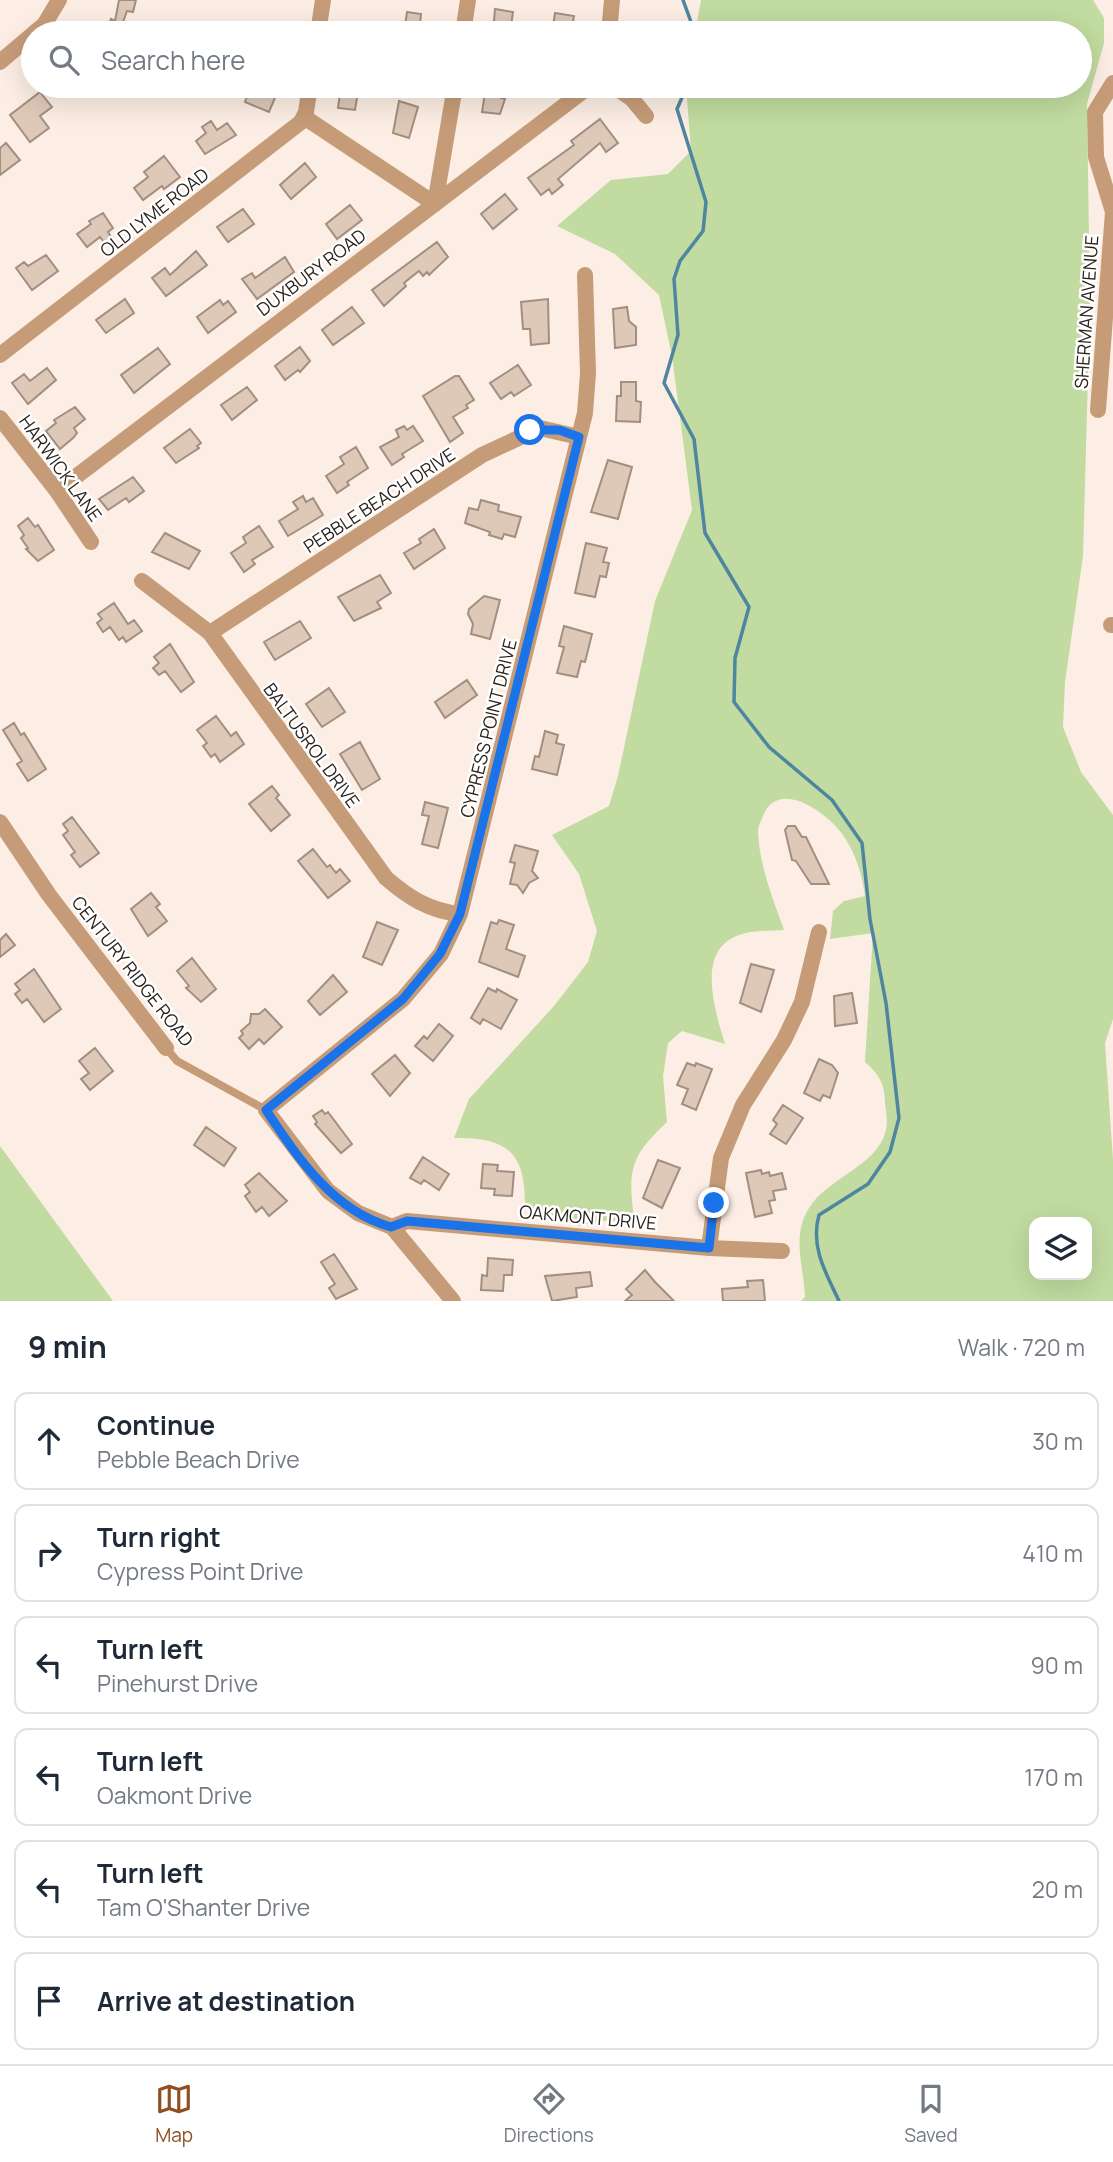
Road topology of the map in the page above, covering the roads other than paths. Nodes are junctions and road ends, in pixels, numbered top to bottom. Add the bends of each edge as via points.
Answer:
1 (59, 0) edge
2 (323, 0) edge
3 (468, 0) edge
4 (612, 0) edge
5 (46, 21) edge
6 (320, 21) edge
7 (465, 21) edge
8 (611, 21) edge
9 (21, 45) edge
10 (0, 62) edge
11 (1113, 83) edge
12 (307, 98) edge
13 (453, 98) edge
14 (574, 98) edge
15 (631, 98) edge
16 (646, 116) dead end
17 (303, 117) junction
18 (435, 204) junction
19 (1113, 217) edge
20 (585, 275) dead end
21 (0, 355) edge
22 (1098, 410) dead end
23 (0, 418) edge
24 (579, 437) junction
25 (57, 491) junction
26 (91, 542) dead end
27 (142, 581) dead end
28 (210, 633) junction
29 (0, 822) edge
30 (460, 914) junction
31 (819, 932) dead end
32 (166, 1048) joint
33 (266, 1110) junction
34 (391, 1227) junction
35 (709, 1248) junction
36 (782, 1251) dead end
37 (453, 1301) edge

1 - 5 street
2 - 6 street
3 - 7 street
4 - 8 street
9 - 10 street
11 - 19 street, SHERMAN AVENUE via 1095,112 1096,157
12 - 17 street
13 - 18 street
14 - 18 street, DUXBURY ROAD
15 - 16 street
17 - 18 street
17 - 21 street, OLD LYME ROAD
18 - 25 street, DUXBURY ROAD
19 - 22 street, SHERMAN AVENUE
20 - 24 street, CYPRESS POINT DRIVE via 588,373
23 - 25 street, HARWICK LANE
24 - 28 street, PEBBLE BEACH DRIVE via 540,428 482,455
24 - 30 street, CYPRESS POINT DRIVE
25 - 26 street, HARWICK LANE
27 - 28 street, BALTUSROL DRIVE
28 - 30 street, BALTUSROL DRIVE via 386,878 418,902 440,912
29 - 32 street, CENTURY RIDGE ROAD via 49,895
30 - 33 street, CYPRESS POINT DRIVE via 440,954 403,999
31 - 35 street via 802,1002 743,1105 721,1158
32 - 33 lane, CENTURY RIDGE ROAD via 177,1061
33 - 34 street via 328,1191 358,1213
34 - 35 street, OAKMONT DRIVE via 407,1221
34 - 37 street
35 - 36 street, OAKMONT DRIVE

